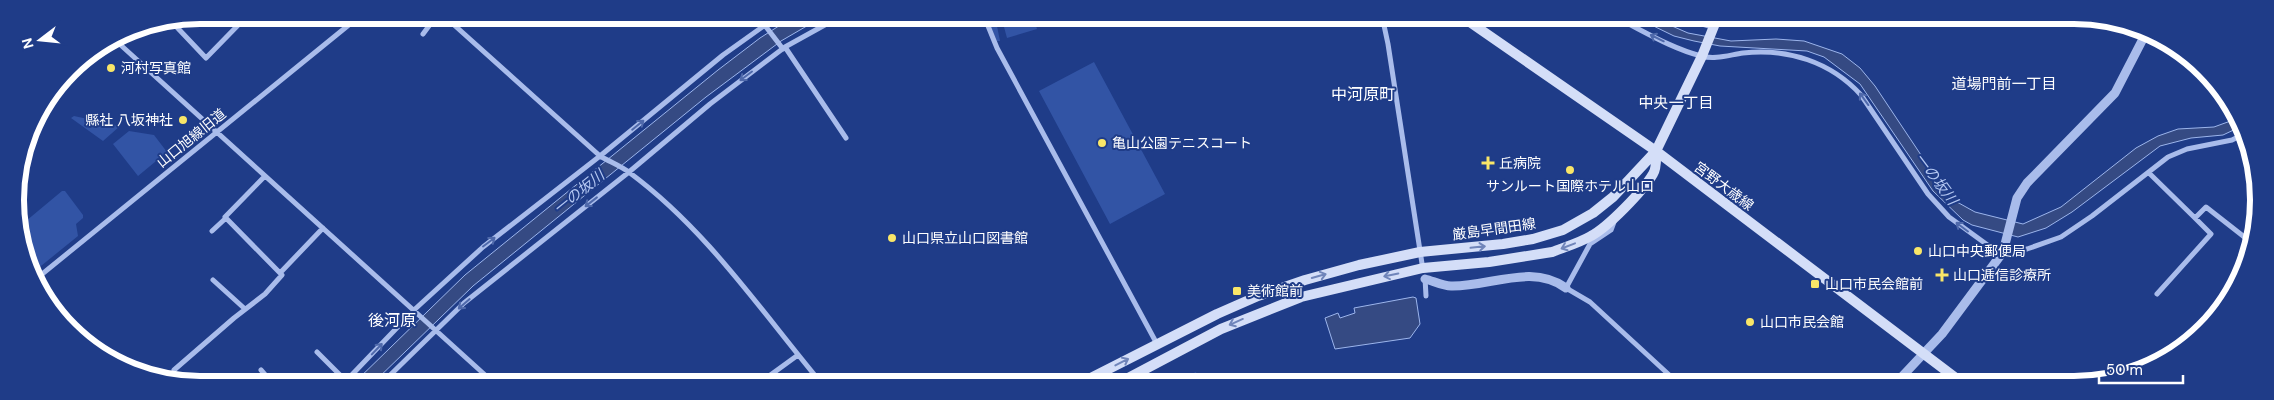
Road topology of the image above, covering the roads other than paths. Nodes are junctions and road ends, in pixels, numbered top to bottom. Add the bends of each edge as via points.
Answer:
1 (239, 24) edge
2 (350, 24) edge
3 (430, 24) edge
4 (453, 24) edge
5 (768, 24) edge
6 (826, 24) edge
7 (988, 24) edge
8 (1384, 24) edge
9 (1473, 24) edge
10 (1638, 24) edge
11 (1700, 24) edge
12 (1715, 24) edge
13 (175, 25) edge
14 (766, 26) junction
15 (1714, 27) junction
16 (423, 34) dead end
17 (2143, 38) edge
18 (119, 44) edge
19 (782, 47) junction
20 (1702, 56) junction
21 (216, 133) junction
22 (2238, 137) edge
23 (846, 138) dead end
24 (1656, 151) junction
25 (603, 158) junction
26 (629, 172) junction
27 (2148, 172) junction
28 (265, 176) junction
29 (1617, 214) junction
30 (226, 218) junction
31 (2195, 218) junction
32 (323, 228) junction
33 (212, 230) dead end
34 (2246, 238) edge
35 (2005, 248) junction
36 (1420, 252) junction
37 (280, 273) junction
38 (1424, 274) junction
39 (41, 275) edge
40 (213, 280) dead end
41 (1566, 288) junction
42 (2157, 294) dead end
43 (1426, 296) dead end
44 (245, 309) junction
45 (416, 312) junction
46 (433, 328) junction
47 (1158, 345) junction
48 (317, 352) dead end
49 (1924, 352) junction
50 (798, 355) junction
51 (174, 370) dead end
52 (262, 370) dead end
53 (267, 376) edge
54 (339, 376) edge
55 (350, 376) edge
56 (388, 376) edge
57 (486, 376) edge
58 (769, 376) edge
59 (815, 376) edge
60 (1095, 376) edge
61 (1132, 376) edge
62 (1669, 376) edge
63 (1902, 376) edge
64 (1955, 376) edge

1 - 13 street via 206,58
2 - 21 street, 山口旭線旧道
3 - 16 street
4 - 25 street
5 - 14 street
6 - 19 street
7 - 47 street
8 - 36 street
9 - 24 main road, 宮野大歳線
20 -> 10 street via 1670,44
11 - 15 street
12 - 15 main road
14 - 19 street
25 -> 14 street
15 - 20 main road
17 - 35 street via 2115,93 2027,183 2017,198
18 - 21 street
19 - 23 street
19 -> 26 street
20 - 24 main road
35 -> 20 street via 1993,249 1949,217 1928,194 1861,95 1829,68 1803,57 1771,53 1744,53 1718,58
21 - 28 street
21 - 39 street, 山口旭線旧道
22 - 27 street via 2187,149 2168,157
24 - 29 main road via 1654,172
36 -> 24 main road, 厳島早間田線 via 1503,244 1563,230 1613,197
24 - 49 main road, 宮野大歳線
25 - 26 street
45 -> 25 street via 483,247
26 -> 46 street
26 - 50 street via 694,230
27 - 31 street
27 - 35 street via 2062,237 2027,249
28 - 30 street
28 - 32 street
29 -> 38 main road via 1591,236 1552,252
29 - 41 street via 1611,230 1590,244
30 - 33 street
30 - 37 street
31 - 34 street via 2206,208
31 - 42 street via 2211,234
32 - 37 street
32 - 45 street
35 - 49 street via 1942,334
36 - 38 street
47 -> 36 main road, 厳島早間田線 via 1258,296 1359,265
37 - 44 street via 282,275 264,294
38 - 41 street via 1450,286 1534,275 1555,280
38 - 43 street
38 -> 61 main road via 1340,286 1301,297 1221,329
40 - 44 street
41 - 62 street via 1590,302
44 - 51 street
45 - 46 street
55 -> 45 street
46 - 56 street
46 - 57 street
60 -> 47 main road, 厳島早間田線
48 - 54 street
49 - 63 street
49 - 64 main road, 宮野大歳線
50 - 58 street
50 - 59 street
52 - 53 street

